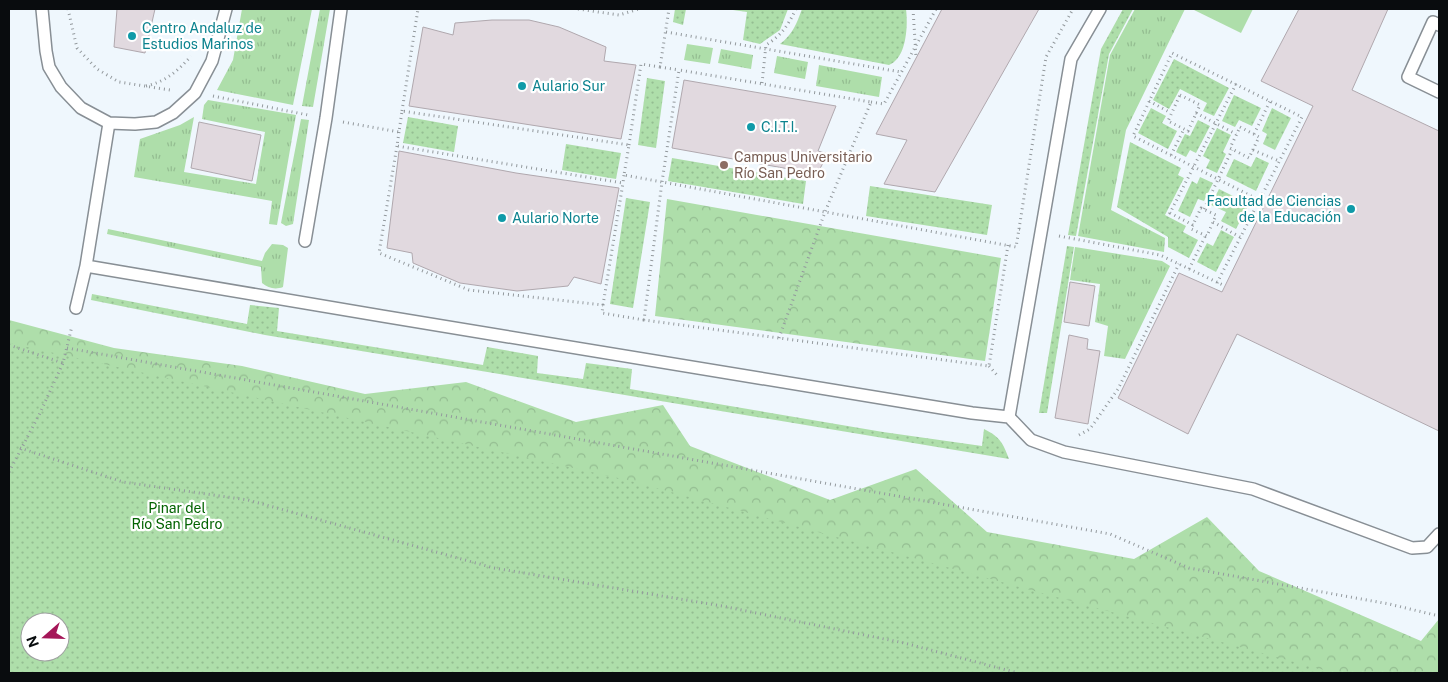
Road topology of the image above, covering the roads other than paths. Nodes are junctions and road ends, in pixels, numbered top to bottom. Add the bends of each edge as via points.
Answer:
1 (42, 9) edge
2 (226, 9) edge
3 (341, 9) edge
4 (1100, 9) edge
5 (1439, 25) edge
6 (1439, 92) edge
7 (109, 123) junction
8 (305, 241) dead end
9 (86, 266) junction
10 (76, 308) road end
11 (1008, 417) junction
12 (1439, 534) edge

1 - 7 lane via 49,67 61,87 81,108
2 - 7 lane via 212,61 195,93 173,113 156,122
3 - 8 lane
4 - 11 lane via 1071,59
5 - 6 lane via 1432,22 1408,77
7 - 9 lane
9 - 10 lane
9 - 11 lane via 962,412
11 - 12 lane via 1031,440 1064,452 1252,489 1412,548 1426,547

